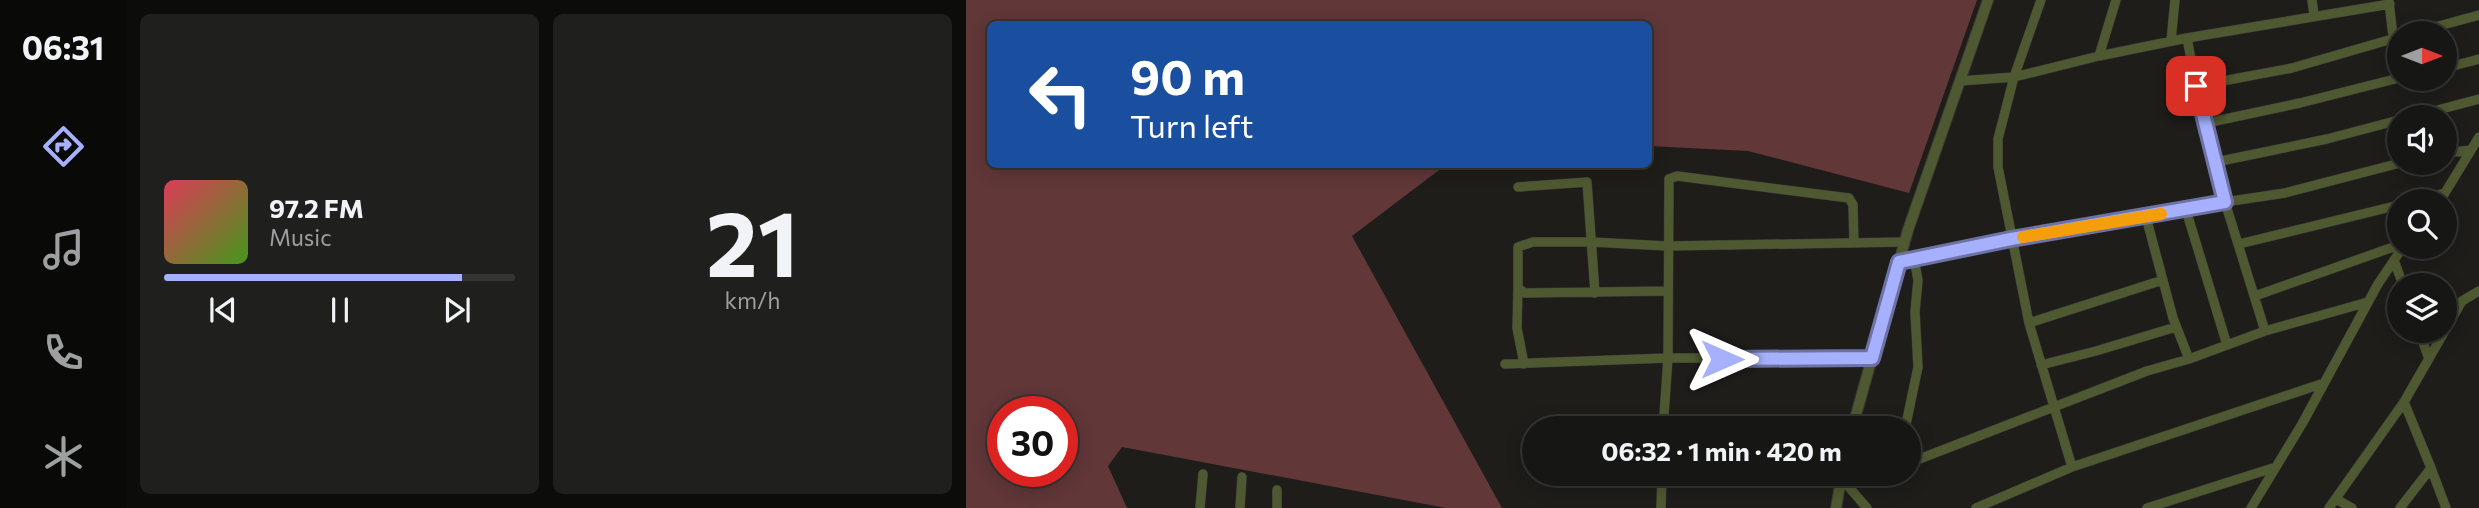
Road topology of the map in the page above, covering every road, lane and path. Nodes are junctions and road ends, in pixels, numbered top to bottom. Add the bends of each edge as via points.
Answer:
1 (1988, 0) edge
2 (2041, 0) edge
3 (2116, 0) edge
4 (2175, 0) edge
5 (2312, 0) edge
6 (2389, 2) edge
7 (2314, 15) junction
8 (2479, 15) edge
9 (2393, 21) edge
10 (2457, 21) edge
11 (2187, 38) junction
12 (2171, 41) junction
13 (2387, 41) edge
14 (2099, 55) junction
15 (2479, 59) edge
16 (2457, 65) edge
17 (2014, 77) junction
18 (1960, 81) junction
19 (2387, 81) edge
20 (2196, 86) junction
21 (2479, 99) edge
22 (2456, 105) edge
23 (2206, 123) junction
24 (2387, 123) edge
25 (2479, 137) edge
26 (2471, 150) junction
27 (2457, 152) edge
28 (2216, 162) junction
29 (2387, 166) edge
30 (1518, 187) dead end
31 (2447, 189) edge
32 (2225, 202) junction
33 (2387, 208) edge
34 (2186, 210) junction
35 (2146, 217) junction
36 (2011, 239) junction
37 (1591, 242) junction
38 (1904, 242) junction
39 (1854, 243) junction
40 (2239, 244) junction
41 (1667, 246) junction
42 (2387, 251) edge
43 (1914, 259) junction
44 (2394, 260) joint
45 (1899, 262) junction
46 (2399, 273) edge
47 (2163, 280) junction
48 (1518, 288) junction
49 (1667, 291) junction
50 (2479, 291) edge
51 (1595, 293) junction
52 (2255, 296) junction
53 (2368, 302) junction
54 (2029, 323) junction
55 (2176, 327) junction
56 (2265, 331) junction
57 (2423, 343) edge
58 (2227, 345) junction
59 (1668, 358) junction
60 (1872, 358) junction
61 (2189, 359) junction
62 (2429, 359) junction
63 (1505, 364) dead end
64 (1524, 364) junction
65 (2041, 365) junction
66 (2324, 383) junction
67 (2404, 402) junction
68 (2053, 409) junction
69 (1665, 416) edge
70 (1856, 416) edge
71 (1908, 416) edge
72 (1921, 458) edge
73 (2072, 467) junction
74 (2276, 467) junction
75 (2431, 468) junction
76 (1203, 474) dead end
77 (1242, 477) dead end
78 (1662, 486) edge
79 (1841, 486) edge
80 (1849, 486) edge
81 (1277, 490) dead end
82 (2336, 499) junction
83 (1200, 508) edge
84 (1240, 508) edge
85 (1277, 508) edge
86 (1661, 508) edge
87 (1836, 508) edge
88 (1867, 508) edge
89 (1976, 508) edge
90 (2147, 508) edge
91 (2251, 508) edge
92 (2329, 508) edge
93 (2352, 508) edge
94 (2400, 508) edge
95 (2446, 508) edge

1 - 18 street
2 - 17 street
3 - 14 street
4 - 12 street
5 - 7 street
6 - 7 street
6 - 9 street
7 - 11 street
8 - 10 street
11 - 12 street
11 - 20 street
12 - 14 street
13 - 20 street via 2292,68
14 - 17 street
15 - 16 street
17 - 18 street
17 - 36 street via 1998,139 1998,167
18 - 38 street
19 - 23 street
20 - 23 street
21 - 22 street
23 - 28 street
24 - 28 street
25 - 26 street
26 - 27 street
26 - 31 street
28 - 32 street
29 - 32 street via 2285,193
30 - 37 street via 1587,182
32 - 34 street
32 - 40 street
33 - 40 street
34 - 35 street
34 - 58 street
35 - 36 street
35 - 47 street
36 - 43 street
36 - 54 street
37 - 41 street
37 - 48 street via 1521,245
37 - 51 street
38 - 39 street
38 - 45 street
39 - 41 street
39 - 41 street via 1849,198 1677,176 1668,182
40 - 52 street
41 - 49 street
42 - 52 street
43 - 45 street
43 - 71 street via 1918,368
44 - 46 street
44 - 53 street
45 - 60 street
47 - 54 street
47 - 55 street
48 - 51 street via 1525,293
48 - 64 street via 1517,328
49 - 51 street
49 - 59 street
50 - 62 street via 2462,301
52 - 56 street
53 - 56 street
53 - 66 street
54 - 65 street
55 - 61 street
55 - 65 street
56 - 58 street
57 - 62 street
58 - 61 street
59 - 60 street
59 - 64 street
59 - 69 street
60 - 70 street
61 - 68 street
62 - 67 street
63 - 64 street
65 - 68 street
66 - 73 street
66 - 74 street
67 - 75 street
67 - 82 street
68 - 72 street
68 - 73 street
73 - 89 street
74 - 90 street
74 - 91 street
75 - 94 street
75 - 95 street
76 - 83 street
77 - 84 street
78 - 86 street
79 - 87 street
80 - 88 street
81 - 85 street
82 - 92 street
82 - 93 street

